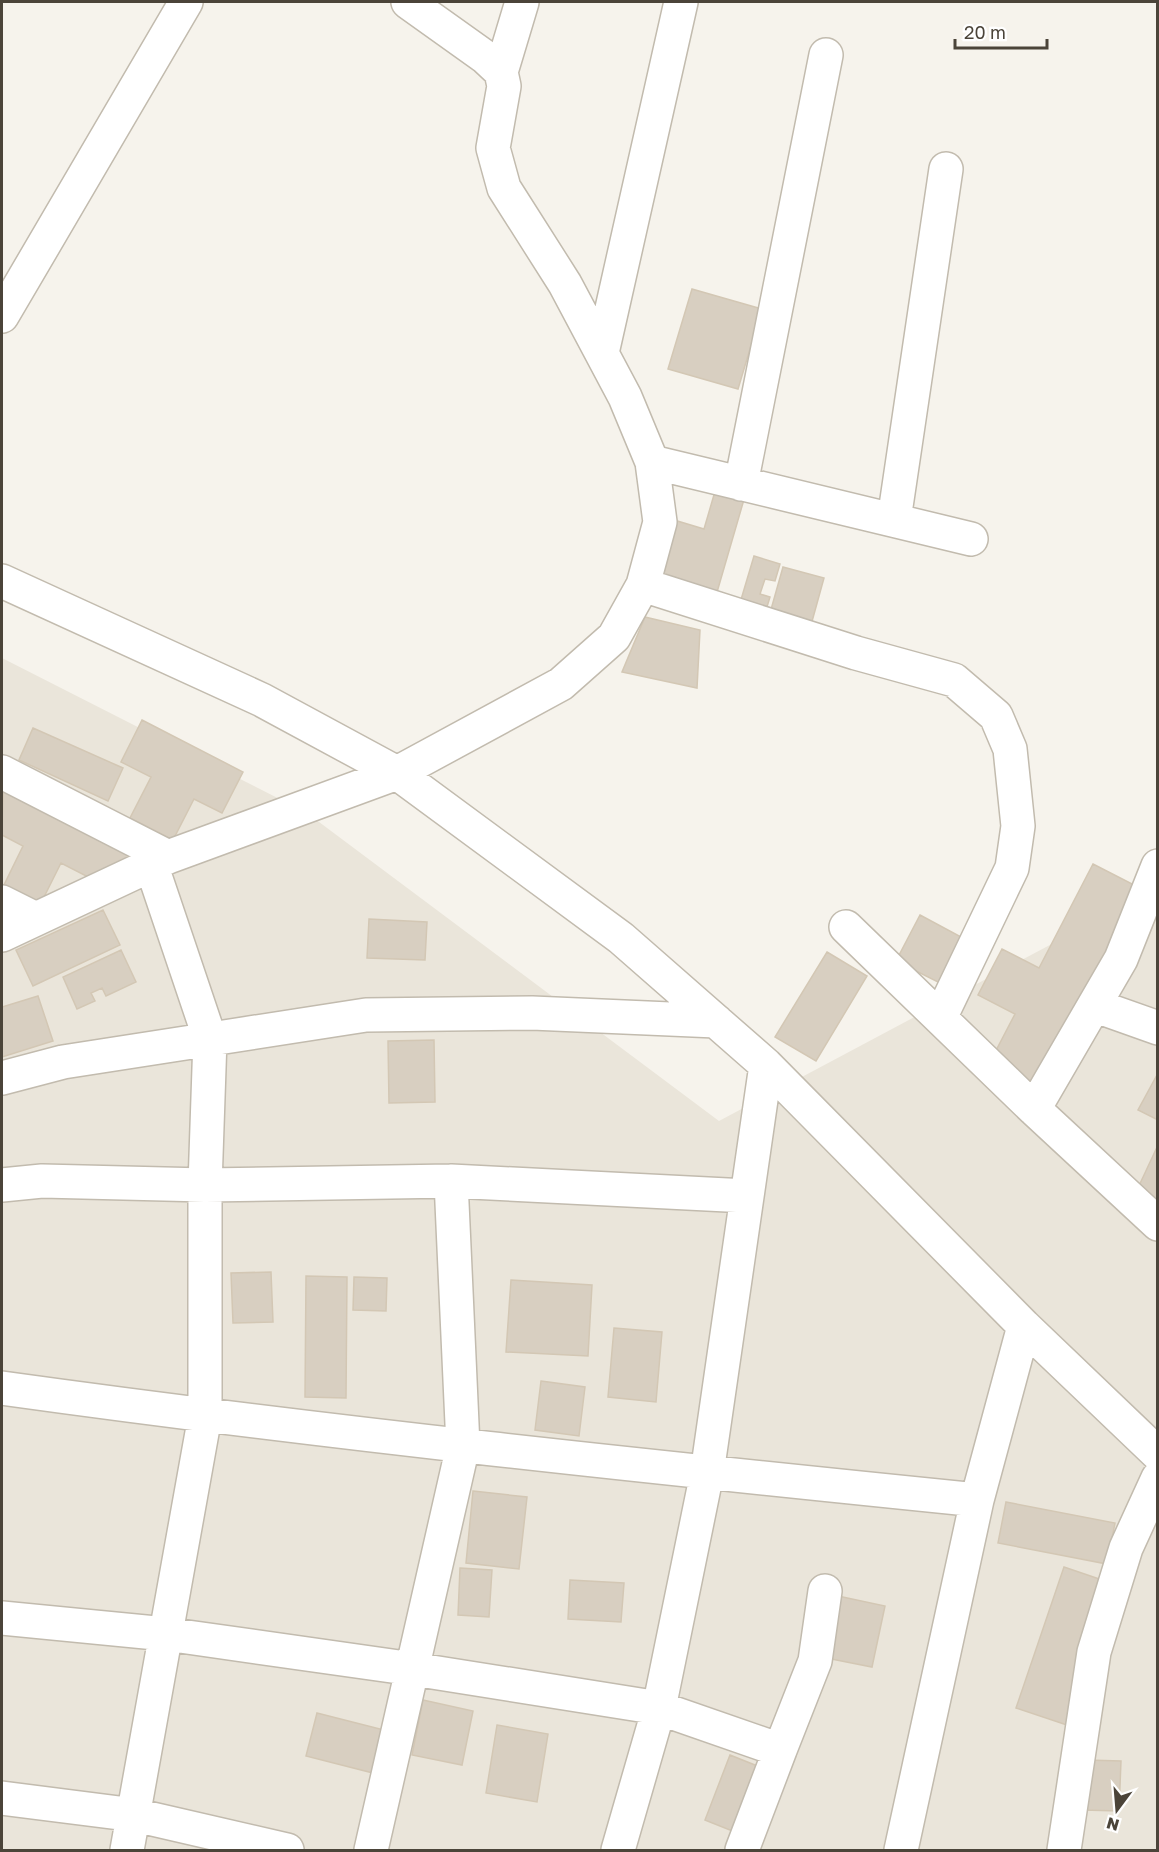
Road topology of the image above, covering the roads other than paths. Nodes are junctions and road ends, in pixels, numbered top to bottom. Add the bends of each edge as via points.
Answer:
1 (186, 2) edge
2 (408, 2) edge
3 (522, 2) edge
4 (681, 2) edge
5 (826, 55) dead end
6 (501, 72) junction
7 (946, 169) dead end
8 (2, 316) edge
9 (602, 353) junction
10 (652, 462) junction
11 (741, 484) junction
12 (894, 520) junction
13 (971, 539) dead end
14 (2, 581) edge
15 (643, 585) junction
16 (2, 772) edge
17 (397, 773) junction
18 (159, 860) junction
19 (1158, 867) edge
20 (2, 902) edge
21 (36, 919) junction
22 (846, 927) dead end
23 (2, 935) edge
24 (1096, 1006) junction
25 (940, 1018) junction
26 (716, 1021) junction
27 (1158, 1028) edge
28 (210, 1039) junction
29 (766, 1065) junction
30 (2, 1078) edge
31 (1034, 1109) junction
32 (451, 1181) junction
33 (2, 1185) edge
34 (205, 1185) junction
35 (747, 1196) junction
36 (1158, 1224) edge
37 (1024, 1326) junction
38 (2, 1388) edge
39 (205, 1416) junction
40 (463, 1446) junction
41 (1158, 1454) edge
42 (707, 1473) junction
43 (1158, 1478) edge
44 (977, 1500) junction
45 (825, 1591) dead end
46 (2, 1618) edge
47 (166, 1634) junction
48 (413, 1669) junction
49 (659, 1708) junction
50 (780, 1750) junction
51 (2, 1798) edge
52 (135, 1815) junction
53 (127, 1851) edge
54 (287, 1851) edge
55 (371, 1851) edge
56 (618, 1851) edge
57 (742, 1851) edge
58 (901, 1851) edge
59 (1064, 1851) edge

1 - 8 street
2 - 6 street
3 - 6 street
4 - 9 street
5 - 11 street
6 - 9 street via 504,86 492,148 504,188 565,284
7 - 12 street
9 - 10 street
10 - 11 street
10 - 15 street via 660,522
11 - 12 street
12 - 13 street
14 - 17 street via 262,700
15 - 17 street via 614,637 561,684
15 - 25 street via 954,680 996,716 1010,749 1018,826 1011,868
16 - 18 street
17 - 18 street
17 - 26 street via 621,938
18 - 21 street
18 - 28 street
19 - 24 street via 1121,959
20 - 21 street
21 - 23 street
22 - 25 street
24 - 27 street
24 - 31 street
25 - 31 street
26 - 28 street via 532,1013 366,1015
26 - 29 street
28 - 30 street via 63,1062
28 - 34 street
29 - 35 street
29 - 37 street
31 - 36 street
32 - 34 street
32 - 35 street
32 - 40 street
33 - 34 street via 42,1181
34 - 39 street
35 - 42 street
37 - 41 street
37 - 44 street
38 - 39 street
39 - 40 street
39 - 47 street
40 - 42 street
40 - 48 street
42 - 44 street
42 - 49 street
43 - 59 street via 1126,1548 1094,1652
44 - 58 street
45 - 50 street via 815,1661
46 - 47 street
47 - 48 street
47 - 52 street
48 - 49 street
48 - 55 street
49 - 50 street
49 - 56 street
50 - 57 street
51 - 52 street
52 - 53 street
52 - 54 street

